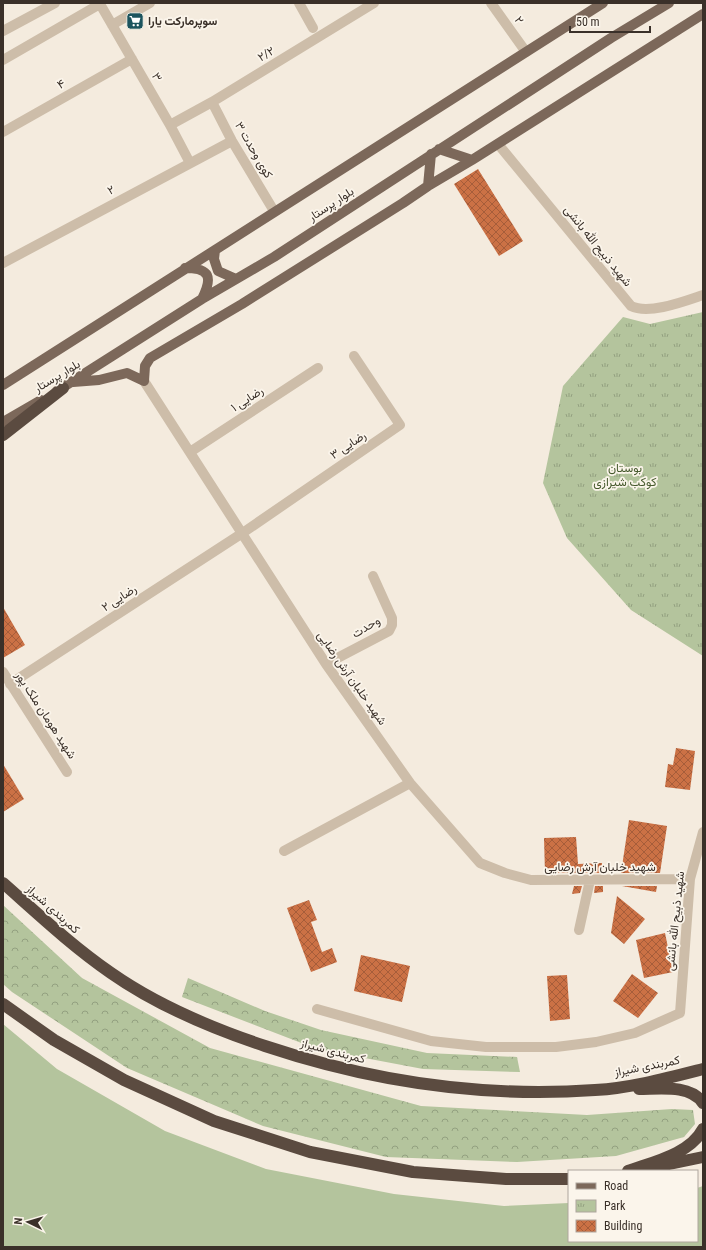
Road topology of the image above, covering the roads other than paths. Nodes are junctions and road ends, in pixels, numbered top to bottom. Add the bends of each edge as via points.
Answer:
1 (55, 3) edge
2 (150, 3) edge
3 (299, 3) edge
4 (374, 3) edge
5 (491, 3) edge
6 (603, 3) edge
7 (669, 3) edge
8 (101, 4) edge
9 (703, 14) edge
10 (112, 25) junction
11 (313, 28) dead end
12 (3, 31) edge
13 (526, 52) junction
14 (132, 59) junction
15 (3, 60) edge
16 (212, 102) junction
17 (170, 125) junction
18 (3, 132) edge
19 (232, 141) junction
20 (498, 144) junction
21 (435, 152) junction
22 (472, 160) junction
23 (190, 163) junction
24 (428, 186) junction
25 (274, 211) junction
26 (215, 250) junction
27 (3, 263) edge
28 (185, 268) junction
29 (236, 278) junction
30 (703, 295) edge
31 (202, 299) junction
32 (354, 356) dead end
33 (318, 368) dead end
34 (144, 381) junction
35 (3, 385) edge
36 (67, 385) junction
37 (3, 422) edge
38 (3, 435) edge
39 (190, 452) junction
40 (241, 534) junction
41 (373, 576) dead end
42 (326, 664) junction
43 (3, 672) edge
44 (10, 684) junction
45 (67, 772) dead end
46 (410, 783) junction
47 (703, 832) edge
48 (284, 851) dead end
49 (690, 879) junction
50 (590, 880) junction
51 (3, 883) edge
52 (579, 930) dead end
53 (3, 1004) edge
54 (317, 1009) dead end
55 (703, 1069) edge
56 (596, 1090) junction
57 (703, 1103) edge
58 (703, 1129) edge
59 (703, 1157) edge
60 (631, 1170) edge
61 (637, 1170) edge
62 (568, 1179) edge

1 - 12 street
2 - 10 street
3 - 11 street
4 - 16 street, ۲/۲
5 - 13 street, ۲
6 - 13 main road, بلوار پرستار
7 - 21 main road, بلوار پرستار
8 - 10 street, ۳
8 - 15 street
9 - 20 main road
10 - 14 street, ۳
13 - 25 main road, بلوار پرستار
14 - 17 street, ۳
14 - 18 street, ۴
16 - 17 street, ۲/۲
16 - 19 street, کوی وحدت ۳
17 - 23 street, ۳
19 - 23 street, ۲
19 - 25 street, کوی وحدت ۳
20 - 22 main road
20 - 30 street, شهید ذبیح الله بانشی via 631,306 636,309 652,308
21 - 22 main road
21 - 24 main road
21 - 29 main road, بلوار پرستار via 274,257
22 - 24 main road
23 - 27 street, ۲
24 - 34 main road via 242,304 150,358 144,366
25 - 26 main road, بلوار پرستار
26 - 28 main road, بلوار پرستار
26 - 29 main road via 214,259 218,272
28 - 31 main road via 198,268 204,270 207,275 208,288
28 - 35 main road, بلوار پرستار
29 - 31 main road, بلوار پرستار
31 - 36 main road, بلوار پرستار
32 - 40 street, رضایی ۳ via 400,425
33 - 39 street, رضایی ۱
34 - 36 main road via 127,373
34 - 39 street, شهید خلبان آرش رضایی
36 - 37 main road, بلوار پرستار
36 - 38 highway
39 - 40 street, شهید خلبان آرش رضایی
40 - 42 street, شهید خلبان آرش رضایی
40 - 44 street, رضایی ۲
41 - 42 street, وحدت via 392,618 389,631
42 - 46 street, شهید خلبان آرش رضایی
43 - 44 street, شهید هومان ملک پور
44 - 45 street, شهید هومان ملک پور
46 - 48 street
46 - 50 street, شهید خلبان آرش رضایی via 480,863 531,880
47 - 49 street, شهید ذبیح الله بانشی
49 - 50 street, شهید خلبان آرش رضایی
49 - 54 street, شهید ذبیح الله بانشی via 680,1013 635,1034 556,1047 486,1047 431,1041
50 - 52 street
51 - 56 highway, کمربندی شیراز via 73,945 112,974 195,1021 250,1041 336,1068 443,1088 529,1092
53 - 62 highway via 54,1040 124,1080 214,1121 310,1152 413,1172 506,1179
55 - 56 highway, کمربندی شیراز
56 - 57 highway via 685,1090 694,1094
58 - 60 highway via 695,1140 671,1155
59 - 61 highway

